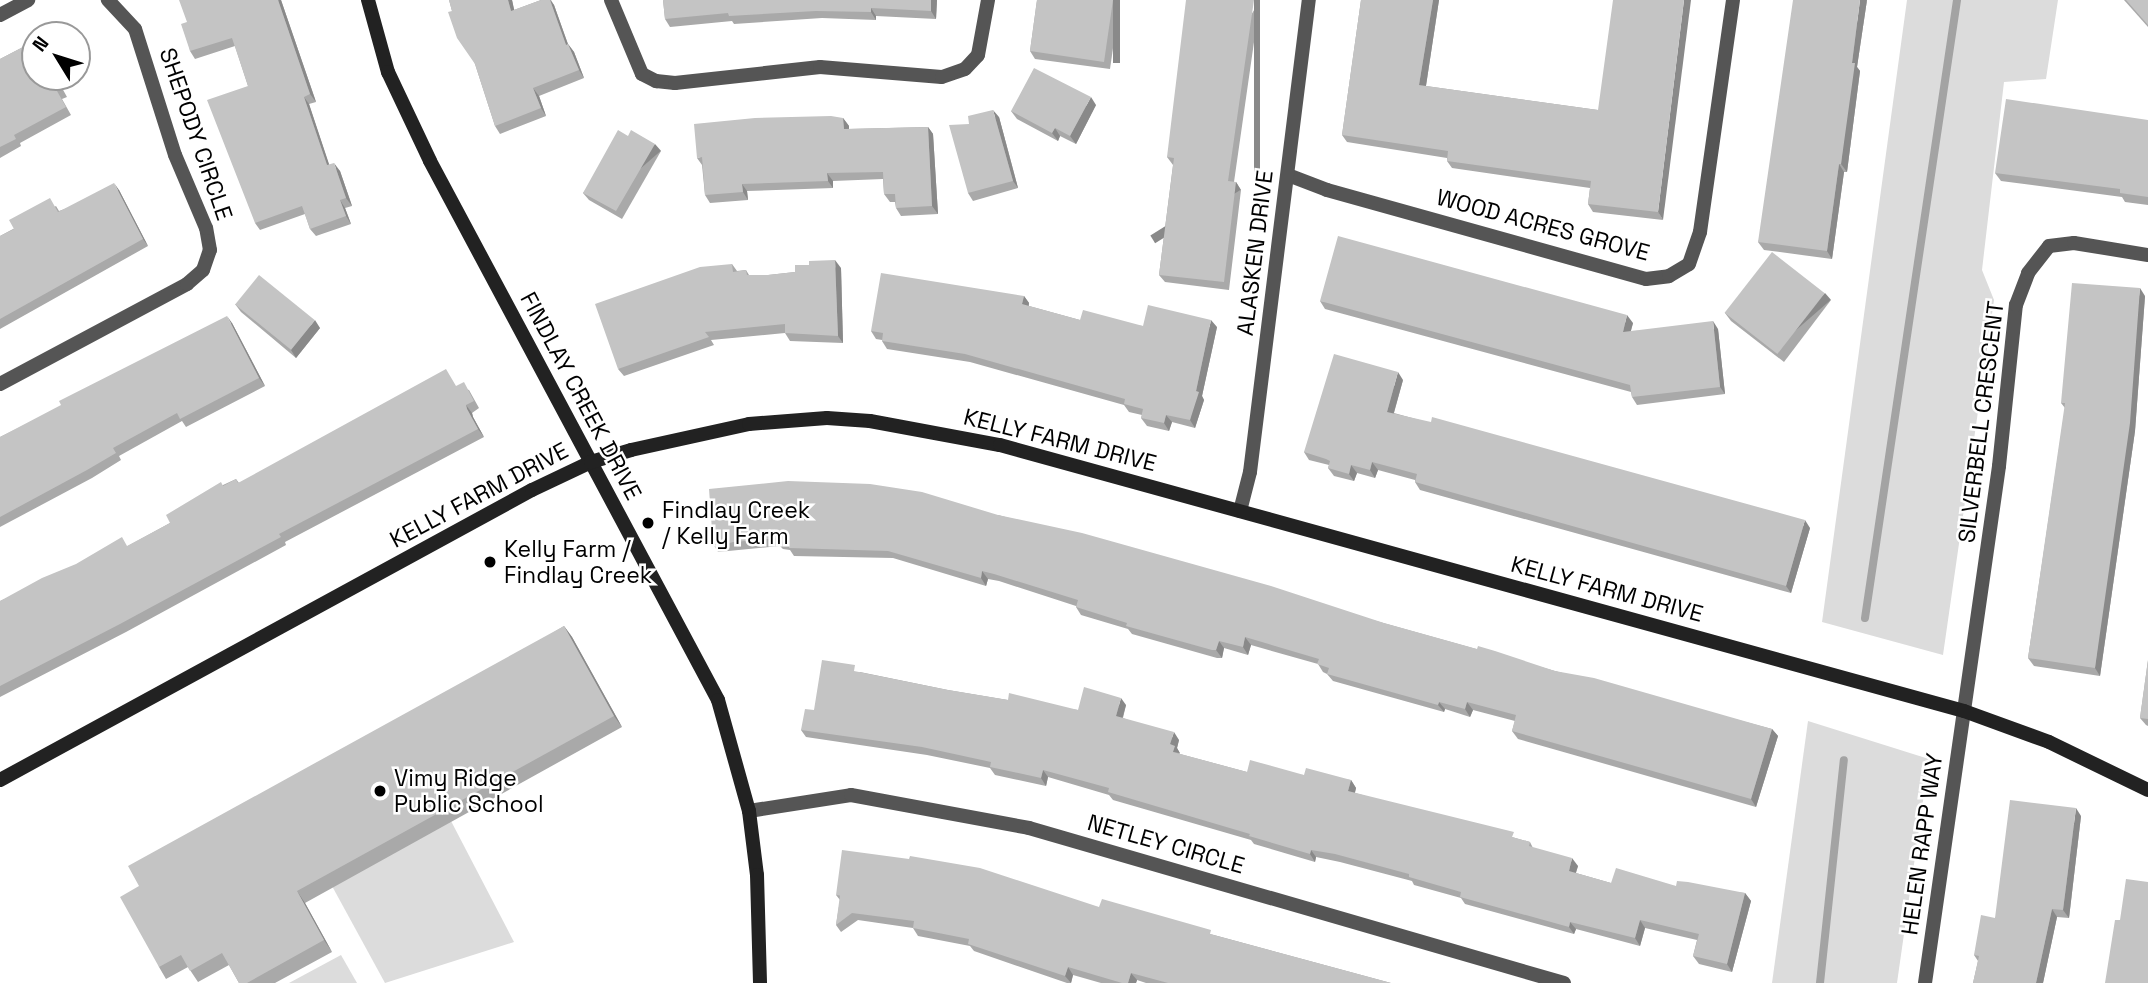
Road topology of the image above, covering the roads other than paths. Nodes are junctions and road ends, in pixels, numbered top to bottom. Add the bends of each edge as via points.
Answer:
1 (28, 0) edge
2 (108, 0) edge
3 (368, 0) edge
4 (611, 0) edge
5 (988, 0) edge
6 (1309, 0) edge
7 (1733, 0) edge
8 (0, 15) edge
9 (1288, 176) junction
10 (2148, 255) edge
11 (0, 384) edge
12 (591, 462) junction
13 (1240, 510) junction
14 (1964, 711) junction
15 (0, 780) edge
16 (2148, 790) edge
17 (749, 811) junction
18 (760, 983) edge
19 (1564, 983) edge
20 (1925, 983) edge

1 - 8 street
2 - 11 street, SHEPODY CIRCLE via 135,29 210,250 203,270 187,284
3 - 12 street, FINDLAY CREEK DRIVE via 388,72 430,161
4 - 5 street via 642,74 675,83 820,67 942,77 965,69 978,55
6 - 9 street, ALASKEN DRIVE
7 - 9 street, WOOD ACRES GROVE via 1700,232 1689,264 1670,276 1646,279
9 - 13 street, ALASKEN DRIVE via 1250,472
10 - 14 street, SILVERBELL CRESCENT via 2074,243 2049,246 2028,273 2016,305 1999,466
12 - 13 street, KELLY FARM DRIVE via 749,424 850,418 1000,445
12 - 15 street, KELLY FARM DRIVE
12 - 17 street, FINDLAY CREEK DRIVE via 718,700
13 - 14 street, KELLY FARM DRIVE
14 - 16 street, KELLY FARM DRIVE via 2049,742
14 - 20 street, HELEN RAPP WAY
17 - 18 street, FINDLAY CREEK DRIVE via 757,875
17 - 19 street, NETLEY CIRCLE via 851,794 1029,828

